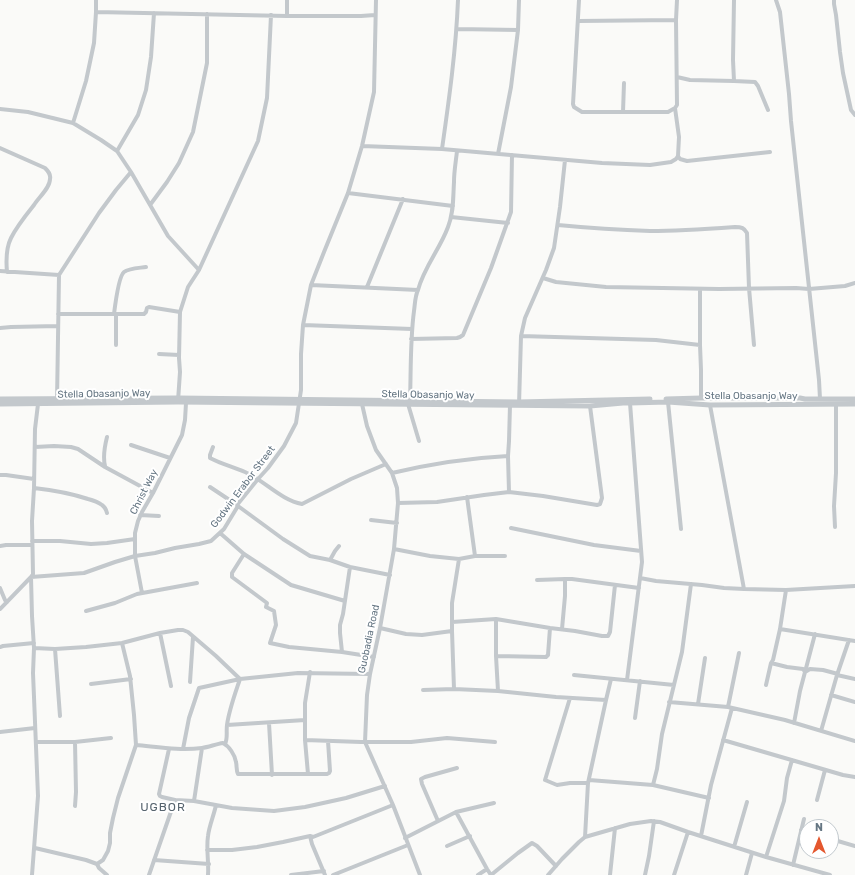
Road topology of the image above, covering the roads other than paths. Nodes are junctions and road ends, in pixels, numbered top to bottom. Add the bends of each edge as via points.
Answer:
1 (96, 0) edge
2 (287, 0) edge
3 (376, 0) edge
4 (458, 0) edge
5 (519, 0) edge
6 (579, 0) edge
7 (677, 0) edge
8 (734, 0) edge
9 (776, 0) edge
10 (834, 0) edge
11 (96, 12) junction
12 (154, 13) junction
13 (207, 14) junction
14 (271, 15) junction
15 (375, 15) junction
16 (288, 16) junction
17 (676, 20) junction
18 (578, 21) junction
19 (457, 28) junction
20 (518, 30) junction
21 (677, 77) junction
22 (734, 81) junction
23 (624, 83) dead end
24 (675, 108) junction
25 (0, 109) edge
26 (768, 110) dead end
27 (623, 112) junction
28 (855, 115) edge
29 (73, 123) junction
30 (362, 146) junction
31 (0, 148) edge
32 (442, 149) junction
33 (117, 151) junction
34 (457, 151) junction
35 (770, 152) dead end
36 (498, 154) junction
37 (512, 155) junction
38 (678, 156) junction
39 (565, 160) junction
40 (131, 172) junction
41 (348, 193) junction
42 (403, 199) junction
43 (150, 205) junction
44 (453, 206) junction
45 (451, 217) junction
46 (508, 223) junction
47 (558, 225) junction
48 (146, 267) dead end
49 (199, 270) junction
50 (0, 272) edge
51 (7, 272) junction
52 (59, 275) junction
53 (543, 278) junction
54 (855, 283) edge
55 (311, 285) junction
56 (367, 287) junction
57 (750, 288) junction
58 (700, 289) junction
59 (809, 289) junction
60 (418, 290) junction
61 (180, 312) junction
62 (58, 314) junction
63 (115, 314) junction
64 (303, 325) junction
65 (58, 326) junction
66 (0, 328) edge
67 (412, 329) junction
68 (521, 336) junction
69 (411, 339) junction
70 (116, 345) dead end
71 (700, 345) junction
72 (754, 345) dead end
73 (159, 354) dead end
74 (179, 355) junction
75 (0, 398) edge
76 (701, 398) junction
77 (820, 399) junction
78 (855, 399) edge
79 (178, 400) junction
80 (57, 401) junction
81 (299, 401) junction
82 (352, 401) junction
83 (619, 401) junction
84 (186, 402) junction
85 (409, 402) junction
86 (668, 402) junction
87 (630, 403) junction
88 (0, 404) edge
89 (38, 404) junction
90 (362, 404) junction
91 (519, 404) junction
92 (855, 404) edge
93 (510, 405) junction
94 (710, 405) junction
95 (836, 405) junction
96 (590, 406) junction
97 (107, 437) dead end
98 (419, 441) dead end
99 (131, 445) dead end
100 (34, 447) junction
101 (213, 447) dead end
102 (508, 456) junction
103 (170, 458) junction
104 (386, 464) junction
105 (105, 466) junction
106 (392, 473) junction
107 (0, 475) edge
108 (34, 479) junction
109 (258, 479) junction
110 (210, 487) dead end
111 (34, 488) junction
112 (509, 492) junction
113 (153, 493) junction
114 (467, 497) junction
115 (398, 503) junction
116 (238, 506) junction
117 (107, 513) dead end
118 (140, 515) junction
119 (159, 516) dead end
120 (371, 520) dead end
121 (397, 523) junction
122 (835, 527) dead end
123 (511, 528) dead end
124 (680, 529) dead end
125 (220, 533) junction
126 (135, 539) junction
127 (32, 543) junction
128 (0, 546) edge
129 (339, 546) dead end
130 (394, 549) junction
131 (642, 551) junction
132 (244, 554) junction
133 (135, 556) junction
134 (475, 556) junction
135 (505, 556) dead end
136 (459, 559) junction
137 (330, 560) junction
138 (350, 567) junction
139 (390, 575) junction
140 (31, 577) junction
141 (640, 578) junction
142 (565, 579) junction
143 (537, 580) dead end
144 (197, 583) dead end
145 (691, 584) junction
146 (615, 585) junction
147 (855, 586) edge
148 (0, 588) edge
149 (639, 588) junction
150 (744, 589) junction
151 (786, 590) junction
152 (142, 593) junction
153 (345, 601) junction
154 (7, 602) junction
155 (0, 609) edge
156 (86, 611) dead end
157 (496, 619) junction
158 (452, 622) junction
159 (380, 628) junction
160 (550, 628) junction
161 (562, 629) junction
162 (780, 629) junction
163 (452, 631) junction
164 (160, 633) junction
165 (815, 634) junction
166 (193, 637) junction
167 (849, 640) junction
168 (855, 640) edge
169 (34, 643) junction
170 (122, 643) junction
171 (0, 647) edge
172 (34, 648) junction
173 (55, 649) junction
174 (342, 652) junction
175 (739, 653) dead end
176 (496, 656) junction
177 (374, 657) junction
178 (705, 658) dead end
179 (771, 663) junction
180 (310, 672) junction
181 (805, 672) junction
182 (370, 674) junction
183 (837, 674) junction
184 (574, 675) dead end
185 (130, 679) junction
186 (240, 679) junction
187 (611, 679) junction
188 (855, 679) edge
189 (627, 680) junction
190 (640, 681) junction
191 (190, 682) dead end
192 (92, 684) dead end
193 (674, 685) junction
194 (766, 685) dead end
195 (171, 686) dead end
196 (454, 689) junction
197 (423, 690) dead end
198 (498, 691) junction
199 (831, 695) junction
200 (570, 698) junction
201 (606, 700) junction
202 (670, 702) junction
203 (855, 702) edge
204 (698, 704) junction
205 (730, 708) junction
206 (60, 716) dead end
207 (635, 718) dead end
208 (305, 720) junction
209 (269, 723) junction
210 (794, 723) junction
211 (227, 726) junction
212 (35, 728) junction
213 (821, 731) junction
214 (0, 732) edge
215 (111, 738) dead end
216 (305, 740) junction
217 (723, 740) junction
218 (328, 741) junction
219 (855, 741) edge
220 (36, 742) junction
221 (75, 742) junction
222 (365, 742) junction
223 (495, 742) dead end
224 (225, 744) junction
225 (136, 745) junction
226 (202, 748) junction
227 (169, 749) junction
228 (183, 749) junction
229 (792, 760) junction
230 (457, 768) dead end
231 (825, 770) junction
232 (308, 774) junction
233 (272, 775) junction
234 (855, 777) edge
235 (589, 782) junction
236 (653, 785) junction
237 (385, 786) junction
238 (709, 798) junction
239 (175, 800) junction
240 (817, 800) dead end
241 (194, 801) junction
242 (747, 802) dead end
243 (494, 803) dead end
244 (216, 805) junction
245 (393, 805) junction
246 (75, 806) dead end
247 (456, 812) junction
248 (438, 821) junction
249 (654, 821) junction
250 (615, 828) junction
251 (688, 832) junction
252 (310, 836) junction
253 (470, 836) junction
254 (701, 836) junction
255 (585, 837) junction
256 (405, 838) junction
257 (799, 839) edge
258 (839, 841) edge
259 (408, 845) junction
260 (447, 846) dead end
261 (855, 846) edge
262 (734, 847) junction
263 (34, 848) junction
264 (207, 850) junction
265 (752, 853) junction
266 (766, 857) junction
267 (154, 860) junction
268 (97, 864) junction
269 (209, 864) junction
270 (793, 865) junction
271 (556, 866) junction
272 (487, 869) junction
273 (324, 873) edge
274 (32, 875) edge
275 (107, 875) edge
276 (149, 875) edge
277 (208, 875) edge
278 (291, 875) edge
279 (332, 875) edge
280 (420, 875) edge
281 (478, 875) edge
282 (548, 875) edge
283 (610, 875) edge
284 (645, 875) edge
285 (674, 875) edge
286 (746, 875) edge
287 (830, 875) edge

1 - 11 street
2 - 16 street
3 - 15 street, Godwin Erabor Street
4 - 19 street
5 - 20 street
6 - 18 street
7 - 17 street
8 - 22 street
9 - 59 street via 780,12
10 - 28 street via 843,73 851,110
11 - 12 street
11 - 29 street via 94,43
12 - 13 street
12 - 33 street via 146,90 138,115
13 - 14 street
13 - 43 street via 207,63 193,132 179,163
14 - 16 street
14 - 49 street via 267,98 258,142
15 - 16 street
15 - 30 street, Godwin Erabor Street via 374,92
17 - 18 street
17 - 21 street
18 - 27 street via 574,107 582,112
19 - 20 street
19 - 32 street
20 - 36 street via 511,86
21 - 22 street via 690,80
21 - 24 street
22 - 26 street via 755,82
23 - 27 street
24 - 27 street via 668,112
24 - 38 street via 679,137
25 - 29 street via 28,112
29 - 33 street
30 - 32 street
30 - 41 street, Godwin Erabor Street
31 - 51 street via 45,168 50,177 49,185 19,225 8,245
32 - 34 street
33 - 40 street
34 - 36 street
34 - 44 street
35 - 38 street via 687,161
36 - 37 street
37 - 39 street
37 - 46 street via 511,212
38 - 39 street via 671,162 650,165
39 - 47 street
40 - 43 street
40 - 52 street via 98,214
41 - 42 street
41 - 55 street, Godwin Erabor Street
42 - 44 street
42 - 56 street
43 - 49 street via 168,236
44 - 45 street
45 - 46 street
45 - 60 street via 443,240 426,269
46 - 69 street via 463,335 457,338
47 - 53 street via 554,248
47 - 57 street via 650,231 744,228 747,233
48 - 63 street via 127,270 123,274
49 - 61 street via 188,287
50 - 51 street
51 - 52 street
52 - 62 street
53 - 58 street via 556,282 606,287
53 - 68 street via 525,318
54 - 59 street
55 - 56 street
55 - 64 street, Godwin Erabor Street
56 - 60 street
57 - 58 street
57 - 59 street
57 - 72 street
58 - 71 street
59 - 77 street
60 - 67 street
61 - 63 street via 148,307 144,314
61 - 74 street
62 - 63 street
62 - 65 street
63 - 70 street
64 - 67 street
64 - 81 street, Godwin Erabor Street
65 - 66 street
65 - 80 street
67 - 69 street
68 - 71 street via 656,340
68 - 91 street
69 - 85 street
71 - 76 street
73 - 74 street
74 - 79 street
75 - 80 street
76 - 77 street
76 - 83 street
77 - 78 street
79 - 80 street, Stella Obasanjo Way
79 - 81 street
79 - 84 street, Stella Obasanjo Way
80 - 89 street, Stella Obasanjo Way
81 - 82 street, Stella Obasanjo Way
81 - 84 street, Stella Obasanjo Way
81 - 109 street, Godwin Erabor Street via 296,423 284,446
82 - 85 street
82 - 90 street, Stella Obasanjo Way
83 - 87 street, Stella Obasanjo Way
83 - 91 street
83 - 96 street, Stella Obasanjo Way
84 - 103 street, Christ Way via 182,435
85 - 90 street, Stella Obasanjo Way
85 - 91 street
85 - 93 street, Stella Obasanjo Way
85 - 98 street
86 - 87 street, Stella Obasanjo Way
86 - 94 street, Stella Obasanjo Way
86 - 124 street
87 - 131 street
88 - 89 street, Stella Obasanjo Way
89 - 100 street
90 - 104 street, Guobadia Road via 376,450
91 - 93 street, Stella Obasanjo Way
91 - 96 street, Stella Obasanjo Way
92 - 95 street, Stella Obasanjo Way
93 - 102 street
94 - 95 street, Stella Obasanjo Way
94 - 150 street
95 - 122 street
96 - 112 street via 602,498 600,504
97 - 105 street
99 - 103 street
100 - 105 street via 72,447
100 - 108 street
101 - 109 street via 210,458
102 - 106 street via 444,463
102 - 112 street
103 - 113 street, Christ Way
104 - 106 street, Guobadia Road
104 - 109 street via 302,504
105 - 113 street
106 - 115 street, Guobadia Road
107 - 108 street
108 - 111 street
109 - 116 street, Godwin Erabor Street
110 - 116 street
111 - 117 street via 75,494 101,504
111 - 127 street
112 - 114 street
113 - 118 street, Christ Way
114 - 115 street via 437,502
114 - 134 street
115 - 121 street, Guobadia Road
116 - 125 street, Godwin Erabor Street
116 - 137 street via 310,556
118 - 119 street
118 - 126 street, Christ Way
120 - 121 street
121 - 130 street, Guobadia Road
123 - 131 street via 594,545
125 - 132 street
125 - 133 street, Godwin Erabor Street via 211,541
126 - 127 street via 91,544 60,541
126 - 133 street, Christ Way
127 - 128 street
127 - 140 street
129 - 137 street
130 - 136 street
130 - 139 street, Guobadia Road
131 - 141 street
132 - 153 street via 291,585
132 - 174 street via 232,577 260,597 267,603 266,607 274,611 276,625 270,643
133 - 140 street, Godwin Erabor Street via 84,573
133 - 152 street, Christ Way
134 - 135 street
134 - 136 street
136 - 158 street via 452,603
137 - 138 street
138 - 139 street
138 - 153 street
139 - 159 street, Guobadia Road
140 - 154 street
140 - 169 street
141 - 145 street
141 - 149 street
142 - 143 street
142 - 146 street
142 - 161 street
144 - 152 street
145 - 150 street
145 - 193 street via 683,646
146 - 149 street
146 - 161 street via 608,636
147 - 151 street
148 - 154 street
149 - 189 street
150 - 151 street
151 - 162 street
152 - 156 street
153 - 174 street via 340,625
154 - 155 street
157 - 158 street
157 - 160 street
157 - 176 street
158 - 163 street
159 - 163 street via 422,635
159 - 177 street, Guobadia Road
160 - 161 street
160 - 176 street via 546,657
162 - 165 street
162 - 179 street
163 - 196 street
164 - 166 street via 183,630
164 - 170 street
164 - 195 street
165 - 167 street
165 - 181 street
166 - 186 street
166 - 191 street
167 - 168 street
167 - 183 street
169 - 171 street
169 - 172 street
170 - 173 street
170 - 185 street
172 - 173 street
172 - 212 street
173 - 206 street
174 - 177 street
175 - 205 street
176 - 198 street
177 - 182 street, Guobadia Road
178 - 204 street
179 - 181 street via 803,669
179 - 194 street
180 - 182 street
180 - 186 street
180 - 208 street
181 - 183 street via 810,669
181 - 210 street
182 - 222 street, Guobadia Road
183 - 188 street
183 - 199 street
184 - 187 street
185 - 192 street
185 - 225 street
186 - 211 street
186 - 228 street via 199,688 189,718
187 - 189 street
187 - 201 street
189 - 190 street
190 - 193 street
190 - 207 street
193 - 202 street
196 - 197 street
196 - 198 street
198 - 200 street
199 - 203 street
199 - 213 street
200 - 201 street
200 - 235 street via 546,780 557,785
201 - 235 street
202 - 204 street
202 - 236 street
204 - 205 street
205 - 210 street
205 - 217 street
208 - 209 street
208 - 216 street
209 - 211 street
209 - 233 street
210 - 213 street
211 - 224 street
212 - 214 street
212 - 220 street
213 - 219 street
215 - 221 street
216 - 218 street
216 - 232 street
217 - 229 street
217 - 238 street
218 - 222 street
218 - 232 street via 330,772
220 - 221 street
220 - 263 street via 38,796
221 - 246 street
222 - 223 street via 411,742 447,738
222 - 237 street, Guobadia Road
224 - 226 street
224 - 233 street via 233,754 238,774
225 - 227 street
225 - 268 street via 118,798 108,851
226 - 228 street
226 - 241 street
227 - 228 street
227 - 239 street via 159,794
229 - 231 street
229 - 266 street via 784,801
230 - 248 street via 421,779
231 - 234 street
231 - 240 street
232 - 233 street
235 - 236 street
235 - 255 street
236 - 238 street
237 - 244 street via 346,798 274,811
237 - 245 street, Guobadia Road
238 - 254 street
239 - 241 street
239 - 267 street
241 - 244 street
242 - 262 street
243 - 247 street
244 - 264 street
245 - 252 street
245 - 256 street, Guobadia Road
247 - 248 street
247 - 253 street
248 - 256 street
249 - 250 street via 637,822
249 - 251 street
249 - 284 street
250 - 255 street
250 - 283 street
251 - 254 street
251 - 285 street
252 - 264 street via 232,850
252 - 273 street
253 - 260 street
253 - 272 street
254 - 262 street
255 - 271 street
256 - 259 street, Guobadia Road
257 - 270 street
258 - 261 street
259 - 279 street
259 - 280 street, Guobadia Road
262 - 265 street
263 - 268 street
263 - 274 street
264 - 269 street
265 - 266 street
265 - 286 street
266 - 270 street
267 - 269 street
267 - 276 street
268 - 275 street
269 - 277 street
270 - 287 street
271 - 272 street via 532,844 491,875
271 - 282 street
272 - 281 street
273 - 278 street

